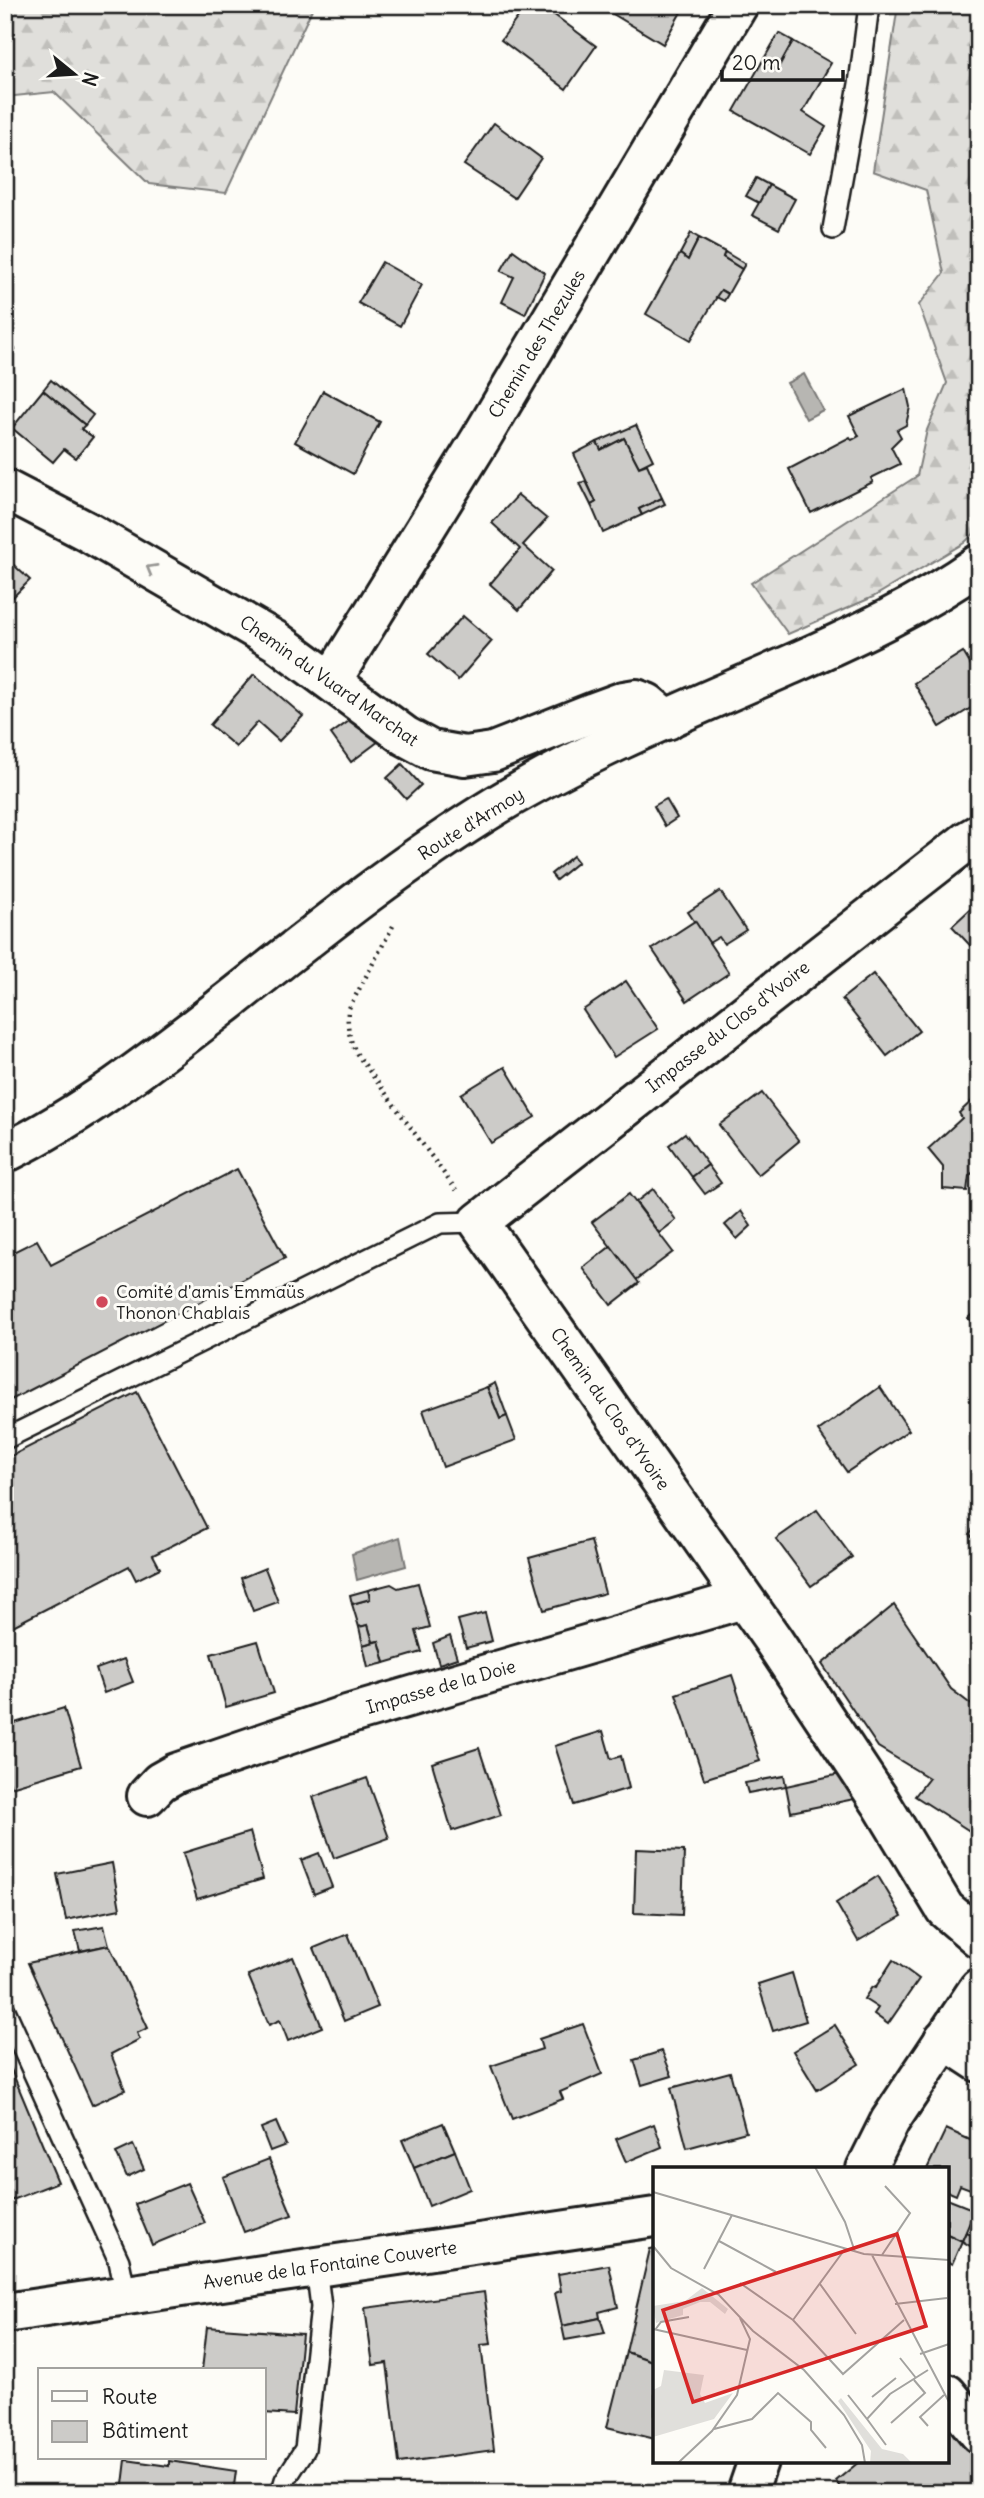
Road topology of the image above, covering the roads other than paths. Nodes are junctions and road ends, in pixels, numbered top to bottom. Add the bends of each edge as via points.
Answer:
1 (738, 5) edge
2 (869, 5) edge
3 (834, 229) dead end
4 (5, 489) edge
5 (979, 564) edge
6 (332, 680) junction
7 (667, 720) junction
8 (979, 834) edge
9 (5, 1153) edge
10 (479, 1222) junction
11 (5, 1439) edge
12 (743, 1599) junction
13 (147, 1796) dead end
14 (979, 1938) edge
15 (979, 1989) edge
16 (5, 2010) edge
17 (944, 2039) junction
18 (979, 2062) edge
19 (867, 2167) edge
20 (653, 2217) edge
21 (316, 2267) junction
22 (125, 2295) junction
23 (5, 2313) edge
24 (949, 2396) edge
25 (979, 2433) edge
26 (757, 2463) edge
27 (281, 2493) edge
28 (747, 2493) edge

1 - 6 street, Chemin des Thezules
2 - 3 lane
6 -> 4 street, Chemin du Vuard Marchat via 276,641
5 - 7 street, Route d'Armoy via 880,624
6 - 7 street, Chemin du Vuard Marchat via 415,742 455,756 493,752 624,701 647,703
7 - 9 street, Route d'Armoy via 549,775 453,832 119,1085
8 - 10 street, Impasse du Clos d'Yvoire
10 - 11 lane via 440,1223
10 - 12 street, Chemin du Clos d'Yvoire
12 - 13 street, Impasse de la Doie via 340,1717 176,1773
12 - 14 street, Chemin du Clos d'Yvoire via 881,1802 945,1909
15 - 17 street
16 - 22 lane via 116,2254
17 - 18 street
17 - 19 street via 890,2121
20 - 21 street, Avenue de la Fontaine Couverte
21 - 22 street, Avenue de la Fontaine Couverte
21 - 27 lane via 321,2306 305,2449
22 - 23 street, Avenue de la Fontaine Couverte
24 - 25 street
26 - 28 street

